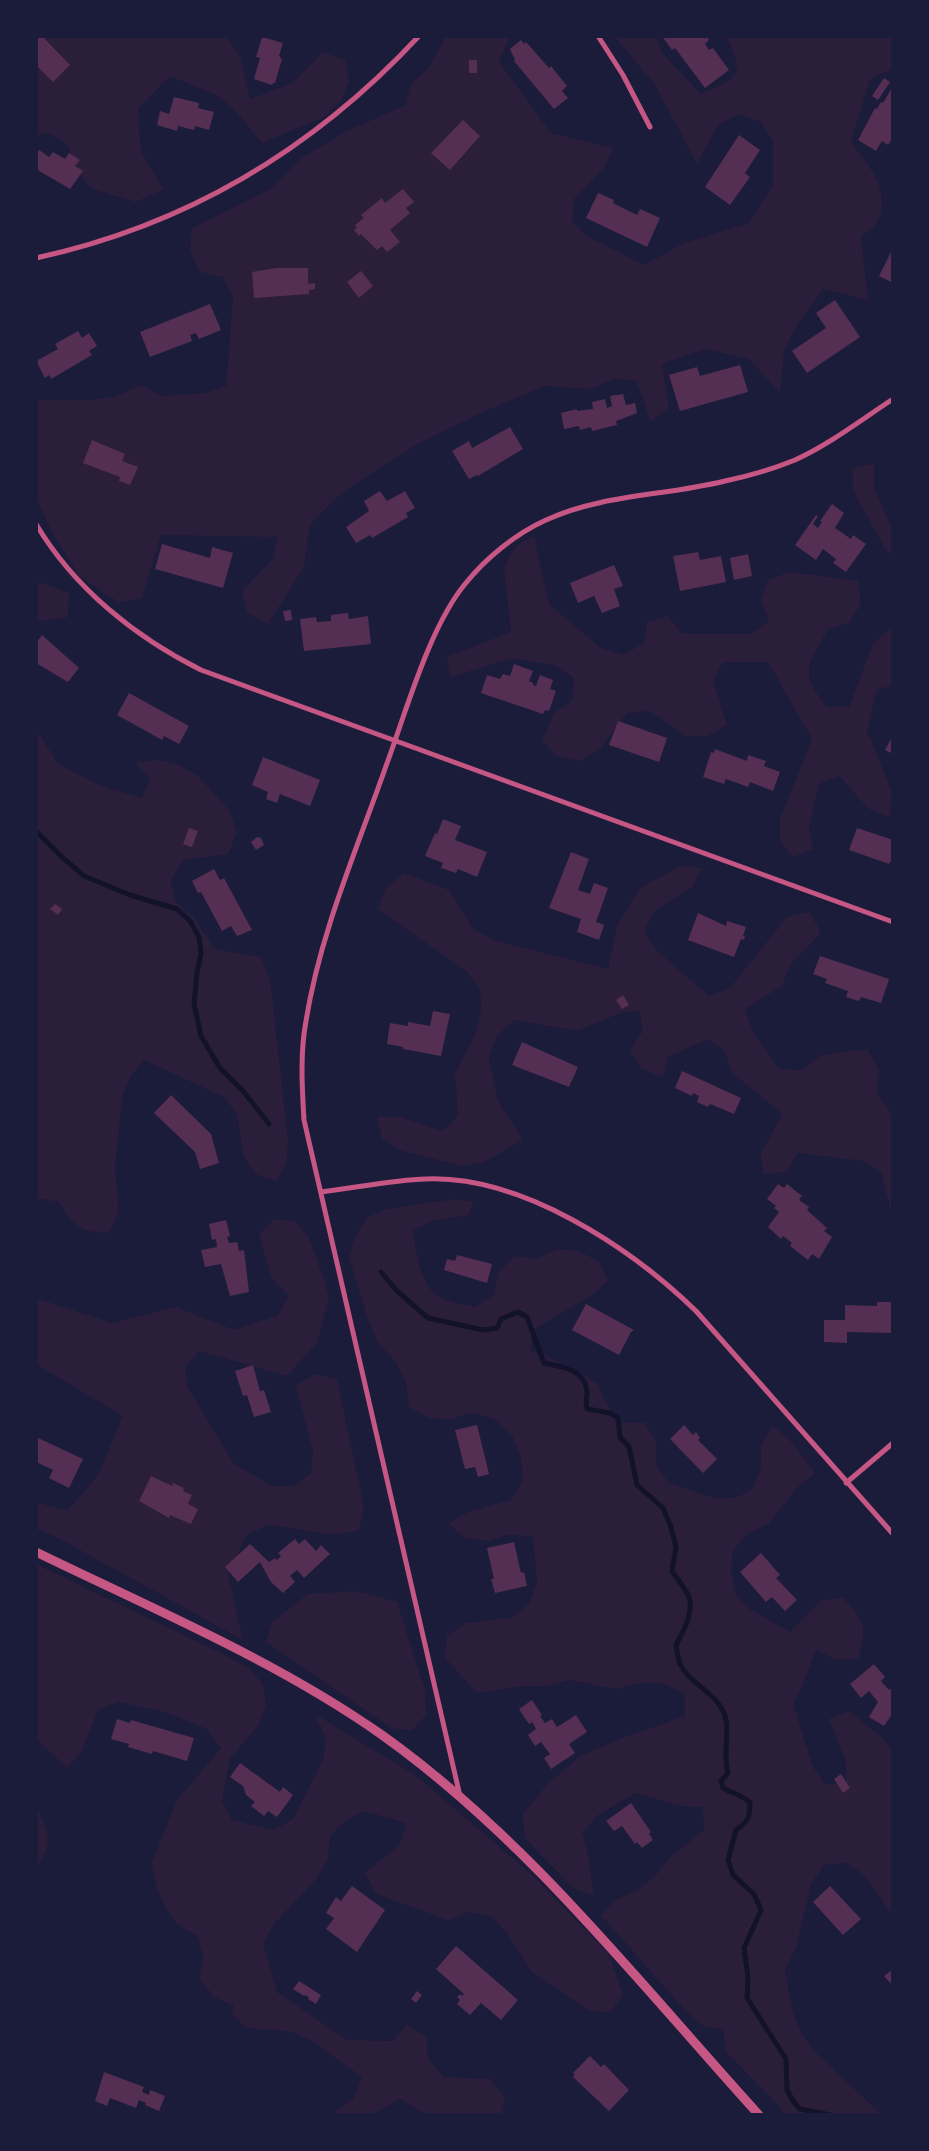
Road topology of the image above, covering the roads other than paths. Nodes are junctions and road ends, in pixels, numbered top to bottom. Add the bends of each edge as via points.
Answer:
1 (419, 36) edge
2 (598, 36) edge
3 (650, 127) dead end
4 (36, 258) edge
5 (893, 399) edge
6 (36, 524) edge
7 (42, 534) junction
8 (36, 540) edge
9 (395, 741) junction
10 (893, 922) edge
11 (321, 1192) junction
12 (893, 1443) edge
13 (846, 1482) junction
14 (893, 1534) edge
15 (36, 1552) edge
16 (460, 1796) junction
17 (759, 2115) edge

1 - 4 street via 331,120 262,168 171,214 104,239
2 - 3 street
5 - 9 street via 796,459 762,472 574,509 545,520 515,538 490,558 464,586 444,617 424,660
6 - 7 street
7 - 8 street
7 - 9 street via 94,595 156,646 221,679
9 - 10 street
9 - 11 street via 317,965 305,1022 304,1120
11 - 13 street via 426,1179 464,1181 503,1189 543,1205 585,1228 632,1257 690,1305
11 - 16 street
12 - 13 street
13 - 14 street
15 - 16 street via 313,1690 382,1735
16 - 17 street via 520,1851 585,1919

